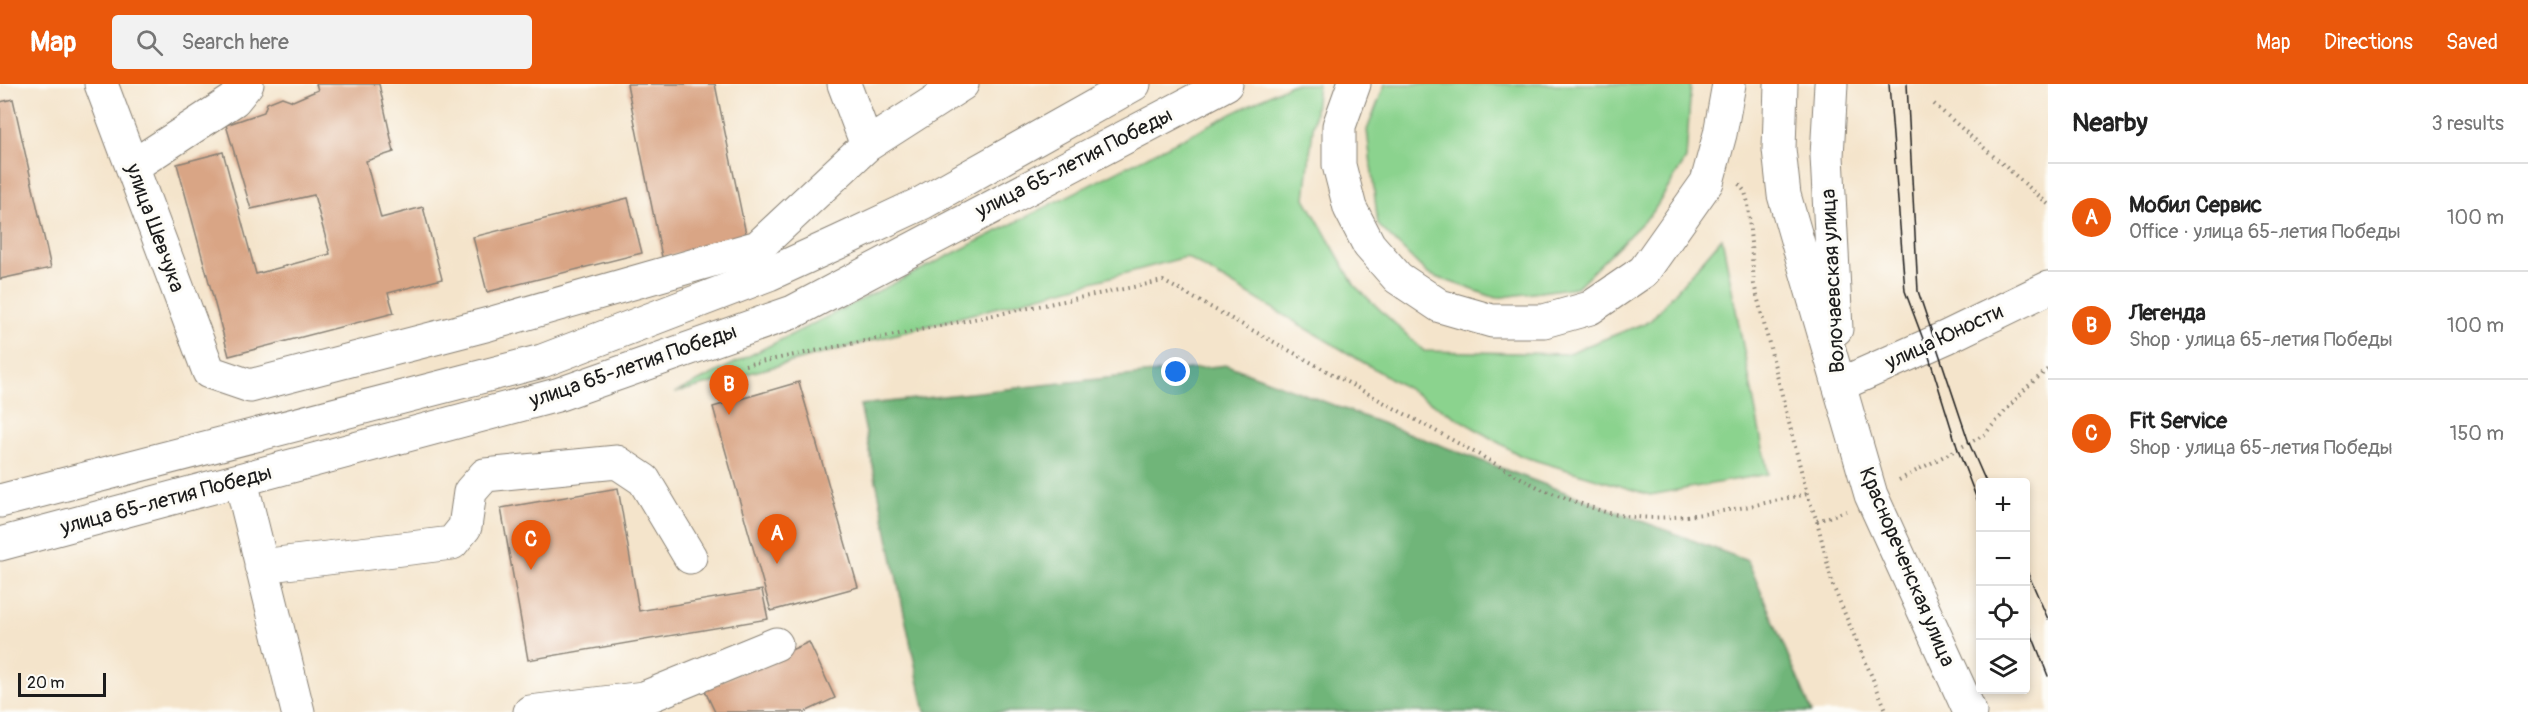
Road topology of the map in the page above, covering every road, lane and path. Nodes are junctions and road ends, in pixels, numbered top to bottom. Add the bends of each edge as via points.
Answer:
1 (101, 84) edge
2 (247, 84) edge
3 (844, 84) edge
4 (962, 84) edge
5 (1134, 84) edge
6 (1226, 84) edge
7 (1354, 84) edge
8 (1729, 84) edge
9 (1768, 84) edge
10 (1782, 84) edge
11 (1831, 84) edge
12 (1934, 104) dead end
13 (867, 145) junction
14 (1779, 149) junction
15 (133, 166) junction
16 (2048, 204) edge
17 (2048, 288) edge
18 (735, 367) dead end
19 (1839, 385) junction
20 (241, 481) junction
21 (1807, 494) dead end
22 (0, 501) edge
23 (1817, 521) dead end
24 (0, 544) edge
25 (690, 557) dead end
26 (261, 566) junction
27 (776, 644) dead end
28 (298, 712) edge
29 (530, 712) edge
30 (1887, 712) edge
31 (1970, 712) edge

1 - 15 main road, улица Шевчука
2 - 15 main road via 234,100
3 - 13 main road
4 - 13 main road
5 - 22 main road, улица 65-летия Победы via 891,217 768,274 542,361
6 - 20 main road, улица 65-летия Победы via 793,312 557,394
7 - 8 main road via 1339,126 1339,165 1350,208 1369,245 1398,278 1440,306 1492,321 1544,321 1590,308 1644,271 1707,182
9 - 14 main road
10 - 14 main road, Волочаевская улица
11 - 19 main road, Волочаевская улица via 1827,156
12 - 16 path
13 - 15 main road, улица Шевчука via 758,247 489,324 250,386 209,372
14 - 19 main road, Волочаевская улица via 1784,195
17 - 19 main road, улица Юности
18 - 21 path via 1163,281 1544,490 1611,513 1660,516 1716,512
19 - 31 main road, Краснореченская улица via 1871,495
20 - 24 main road, улица 65-летия Победы
20 - 26 main road
23 - 30 path via 1838,602
25 - 26 main road via 644,480 617,462 485,475 470,492 465,527 452,543
26 - 28 main road
27 - 29 main road via 644,698

